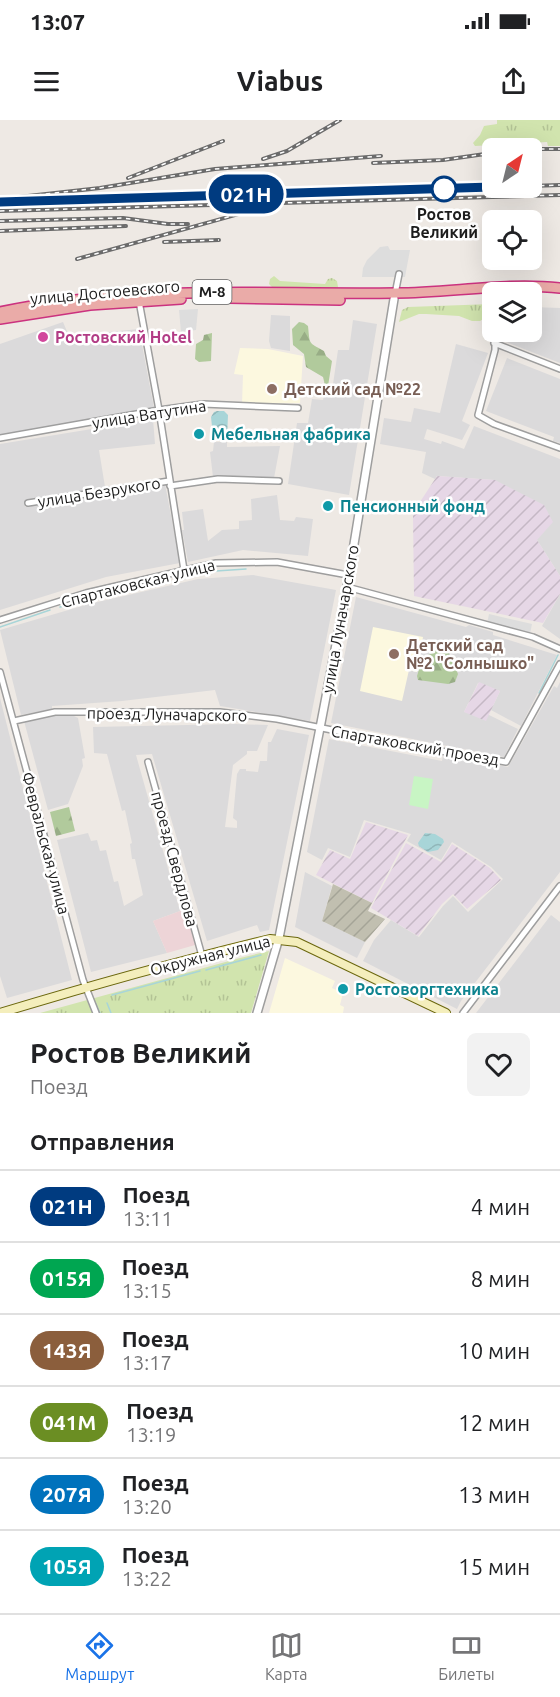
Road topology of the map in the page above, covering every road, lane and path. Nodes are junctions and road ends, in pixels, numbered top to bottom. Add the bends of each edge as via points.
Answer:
1 (399, 274) dead end
2 (560, 288) edge
3 (542, 293) edge
4 (560, 293) edge
5 (482, 294) edge
6 (395, 296) junction
7 (139, 301) junction
8 (0, 312) edge
9 (0, 319) edge
10 (494, 343) joint
11 (560, 369) edge
12 (298, 408) dead end
13 (159, 410) junction
14 (0, 438) edge
15 (560, 448) edge
16 (279, 482) dead end
17 (170, 483) junction
18 (28, 503) dead end
19 (184, 570) junction
20 (348, 575) junction
21 (346, 587) junction
22 (0, 620) edge
23 (560, 649) edge
24 (560, 664) edge
25 (0, 672) edge
26 (14, 721) junction
27 (320, 728) junction
28 (148, 762) dead end
29 (560, 886) edge
30 (279, 938) junction
31 (202, 956) junction
32 (85, 987) junction
33 (0, 1013) edge
34 (96, 1013) edge
35 (257, 1013) edge
36 (446, 1013) edge
37 (463, 1013) edge

1 - 6 street
2 - 6 highway, М-8 via 496,288
3 - 4 highway
5 - 6 highway, М-8
6 - 7 highway, улица Достоевского / М-8
6 - 8 highway, улица Достоевского / М-8 via 148,294
6 - 20 street, улица Луначарского
7 - 9 highway, улица Достоевского / М-8
7 - 13 street
10 - 11 street
10 - 15 street via 478,415
12 - 13 street, улица Ватутина via 212,404
13 - 14 street, улица Ватутина
13 - 17 street
16 - 17 street via 218,478
17 - 18 street, улица Безрукого
17 - 19 street
19 - 20 street, Спартаковская улица via 216,562 278,562
19 - 22 street, Спартаковская улица via 86,593
20 - 21 street, улица Луначарского
21 - 23 street via 533,637
21 - 27 street, улица Луначарского
24 - 27 street, Спартаковский проезд via 506,762
25 - 26 street, Февральская улица
26 - 27 street, проезд Луначарского via 55,712 220,712
26 - 32 street, Февральская улица
27 - 30 street, улица Луначарского
28 - 31 street, проезд Свердлова
29 - 37 street
30 - 31 main road, Окружная улица
30 - 35 street, улица Луначарского
30 - 36 main road, Окружная улица via 306,946
31 - 32 main road, Окружная улица
32 - 33 main road, Окружная улица
32 - 34 street, Февральская улица

